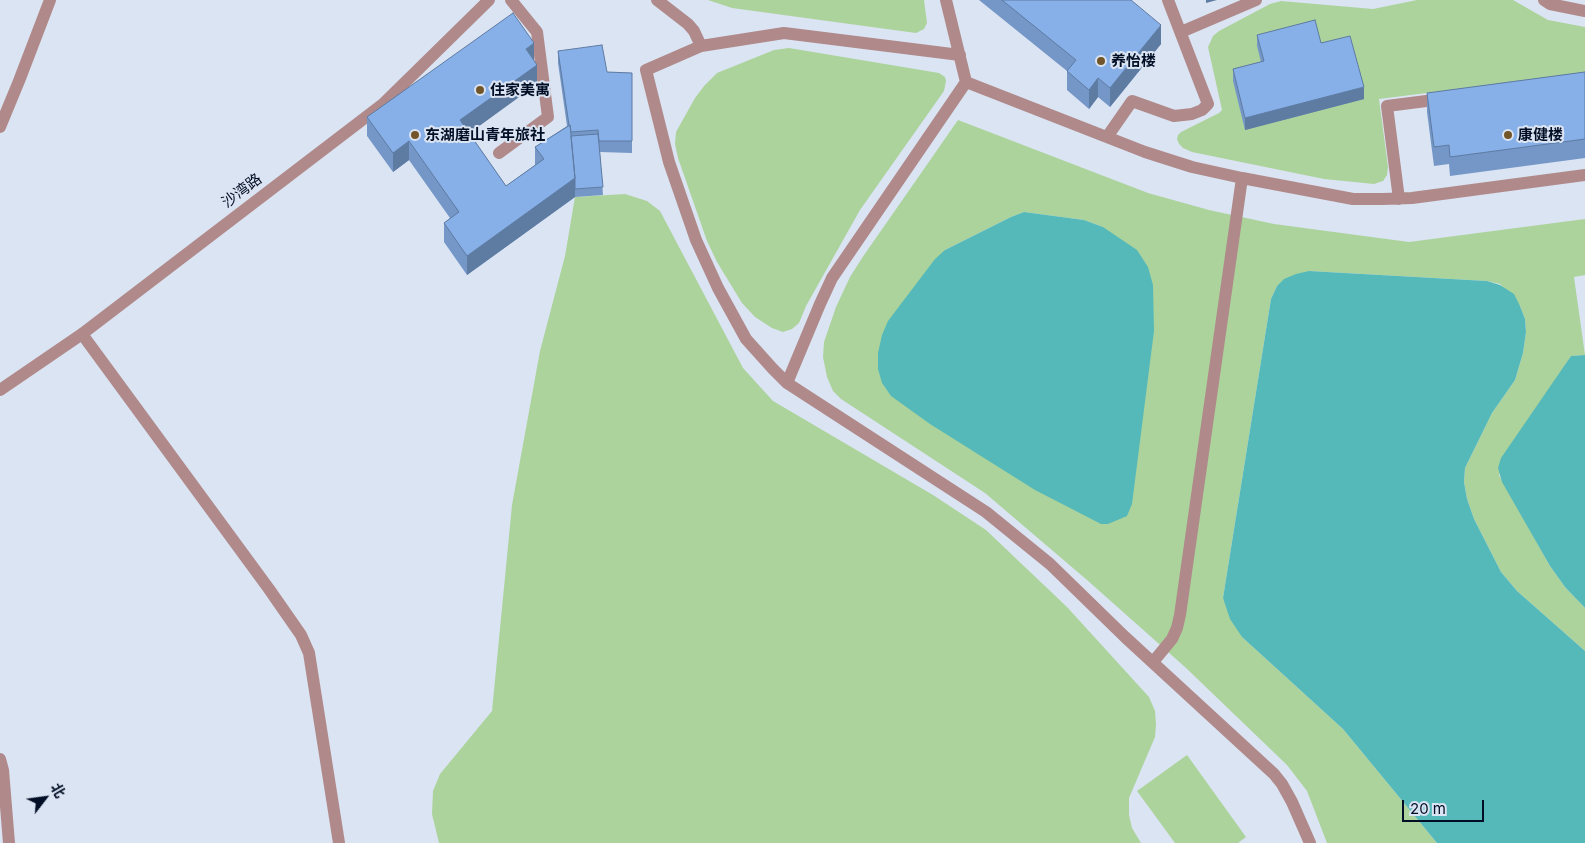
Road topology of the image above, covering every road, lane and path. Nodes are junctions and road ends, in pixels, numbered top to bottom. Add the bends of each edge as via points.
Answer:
1 (50, 0) edge
2 (489, 0) edge
3 (510, 0) edge
4 (658, 0) edge
5 (946, 0) edge
6 (1168, 0) edge
7 (1256, 0) edge
8 (1544, 0) edge
9 (1585, 10) edge
10 (1180, 32) junction
11 (701, 46) junction
12 (960, 55) junction
13 (966, 82) junction
14 (1456, 97) edge
15 (0, 127) edge
16 (1107, 137) junction
17 (499, 154) dead end
18 (1585, 175) edge
19 (1242, 178) junction
20 (1399, 199) junction
21 (82, 334) junction
22 (787, 383) junction
23 (0, 390) edge
24 (1153, 662) junction
25 (0, 759) edge
26 (9, 843) edge
27 (339, 843) edge
28 (1310, 843) edge

1 - 15 street
2 - 21 street, 沙湾路 via 383,104
3 - 17 street via 537,32 548,117
4 - 11 street via 688,24
5 - 12 street
6 - 10 street
7 - 10 street
8 - 9 street
10 - 16 street via 1207,99 1206,107 1192,114 1174,116 1132,101
11 - 12 street via 784,33
11 - 22 street via 646,70 669,162 696,240 718,288 746,339
12 - 13 street
13 - 16 street
13 - 22 street via 832,278
14 - 20 street via 1387,106
16 - 19 street via 1192,167
18 - 20 street
19 - 20 street via 1353,198
19 - 24 street via 1180,615 1172,639
21 - 23 street, 沙湾路
21 - 27 street via 301,634 309,653
22 - 24 street via 986,512 1050,564
24 - 28 street via 1274,774 1292,802
25 - 26 street

